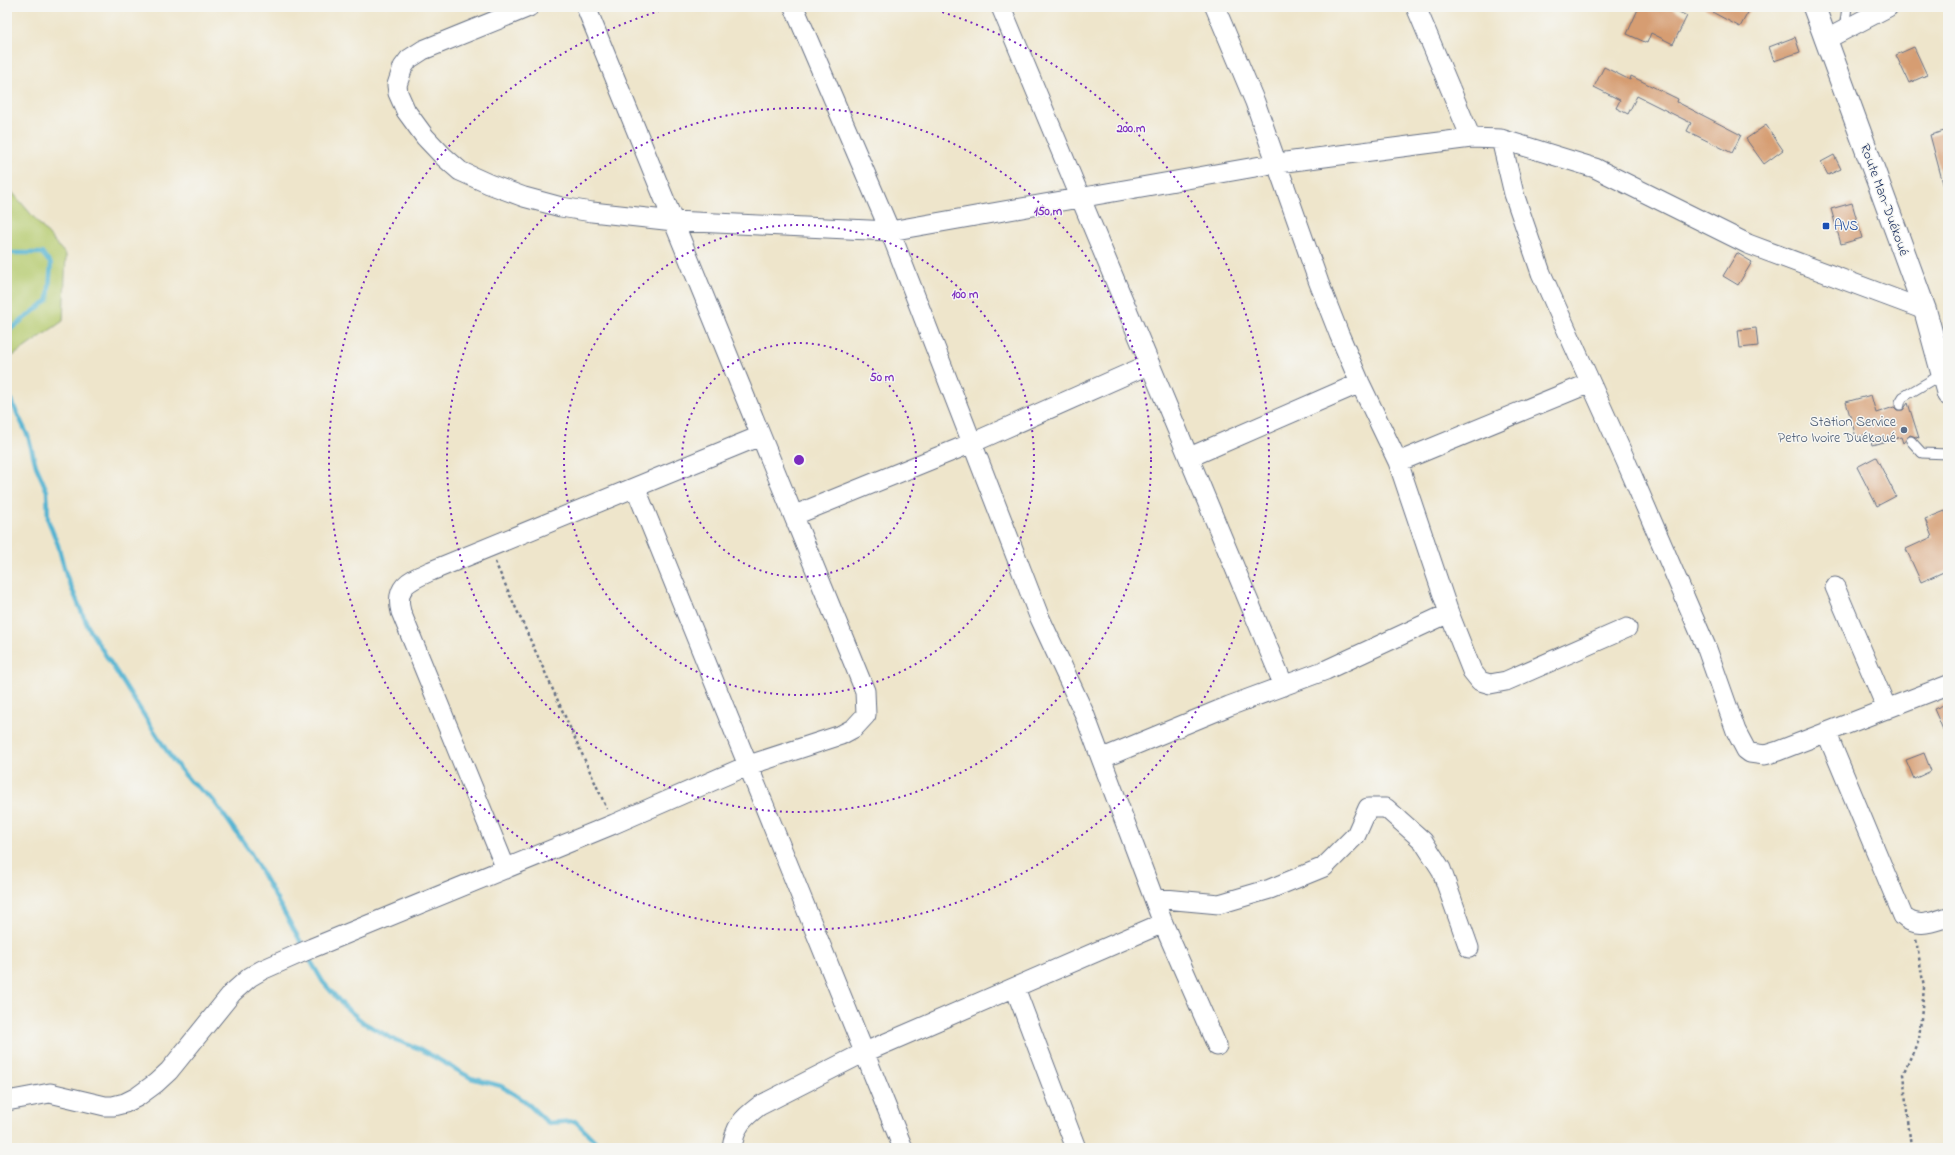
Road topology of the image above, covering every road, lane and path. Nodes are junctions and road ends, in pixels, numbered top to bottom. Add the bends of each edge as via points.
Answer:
1 (529, 7) edge
2 (586, 7) edge
3 (794, 7) edge
4 (1001, 7) edge
5 (1215, 7) edge
6 (1416, 7) edge
7 (1814, 7) edge
8 (1847, 7) edge
9 (1888, 7) edge
10 (1834, 35) junction
11 (1471, 138) junction
12 (1501, 139) junction
13 (1278, 164) junction
14 (1080, 197) junction
15 (674, 221) junction
16 (890, 231) junction
17 (1925, 310) junction
18 (1150, 364) junction
19 (1360, 383) junction
20 (1590, 383) junction
21 (1945, 384) edge
22 (1900, 405) dead end
23 (760, 436) junction
24 (1911, 441) dead end
25 (972, 443) junction
26 (1948, 454) edge
27 (1190, 457) junction
28 (1398, 462) junction
29 (636, 489) junction
30 (795, 515) junction
31 (489, 548) junction
32 (1835, 587) dead end
33 (1449, 613) junction
34 (1627, 628) dead end
35 (1948, 685) edge
36 (1284, 686) junction
37 (1888, 709) junction
38 (1827, 734) junction
39 (1103, 758) junction
40 (749, 765) junction
41 (614, 824) junction
42 (506, 869) junction
43 (1154, 898) junction
44 (1948, 917) edge
45 (1163, 923) junction
46 (1913, 923) junction
47 (1469, 948) dead end
48 (1016, 988) junction
49 (1217, 1046) dead end
50 (863, 1053) junction
51 (7, 1101) edge
52 (732, 1148) edge
53 (903, 1148) edge
54 (1076, 1148) edge
55 (1911, 1148) edge

1 - 15 street via 422,50 409,59 398,76 397,85 403,104 413,122 460,171 489,184 561,207
2 - 15 street
3 - 16 street
4 - 14 street
5 - 13 street via 1256,102
6 - 11 street
7 - 10 main road, Route Man-Duékoué
8 - 10 lane
9 - 10 street
10 - 17 main road, Route Man-Duékoué
11 - 12 street
11 - 13 street
12 - 17 street via 1595,168 1748,244
12 - 20 street via 1524,229 1541,274
13 - 14 street
13 - 19 street via 1319,283
14 - 16 street
14 - 18 street
15 - 16 street
15 - 23 street
16 - 25 street
17 - 21 main road, Route Man-Duékoué
18 - 25 street
18 - 27 street
19 - 27 street
19 - 28 street
20 - 28 street
20 - 38 street via 1707,649 1736,731 1746,750 1757,755 1765,755
21 - 22 lane via 1922,384 1903,397
23 - 29 street
23 - 30 street
24 - 26 lane via 1922,453
25 - 30 street
25 - 39 street via 1039,616
27 - 36 street
28 - 33 street
29 - 31 street
29 - 40 street
30 - 40 street via 865,691 866,715 854,728 841,734
31 - 41 path
31 - 42 street via 408,582 402,590 399,602
32 - 37 street
33 - 34 street via 1472,671 1480,681 1490,684 1506,681
33 - 36 street via 1326,670
35 - 37 street
36 - 39 street
37 - 38 street
38 - 46 street via 1897,905 1903,916
39 - 43 street
40 - 41 street
40 - 50 street
41 - 42 street
42 - 51 street via 312,948 250,977 223,1003 169,1071 145,1092 125,1103 105,1106 50,1093
43 - 45 street
43 - 47 street via 1219,904 1270,889 1324,867 1356,835 1368,808 1386,808 1423,841 1442,869
44 - 46 street via 1921,924
45 - 48 street
45 - 49 street
46 - 55 path via 1924,988 1920,1039 1903,1074
48 - 50 street
48 - 54 street
50 - 52 street via 759,1106 737,1127
50 - 53 street

